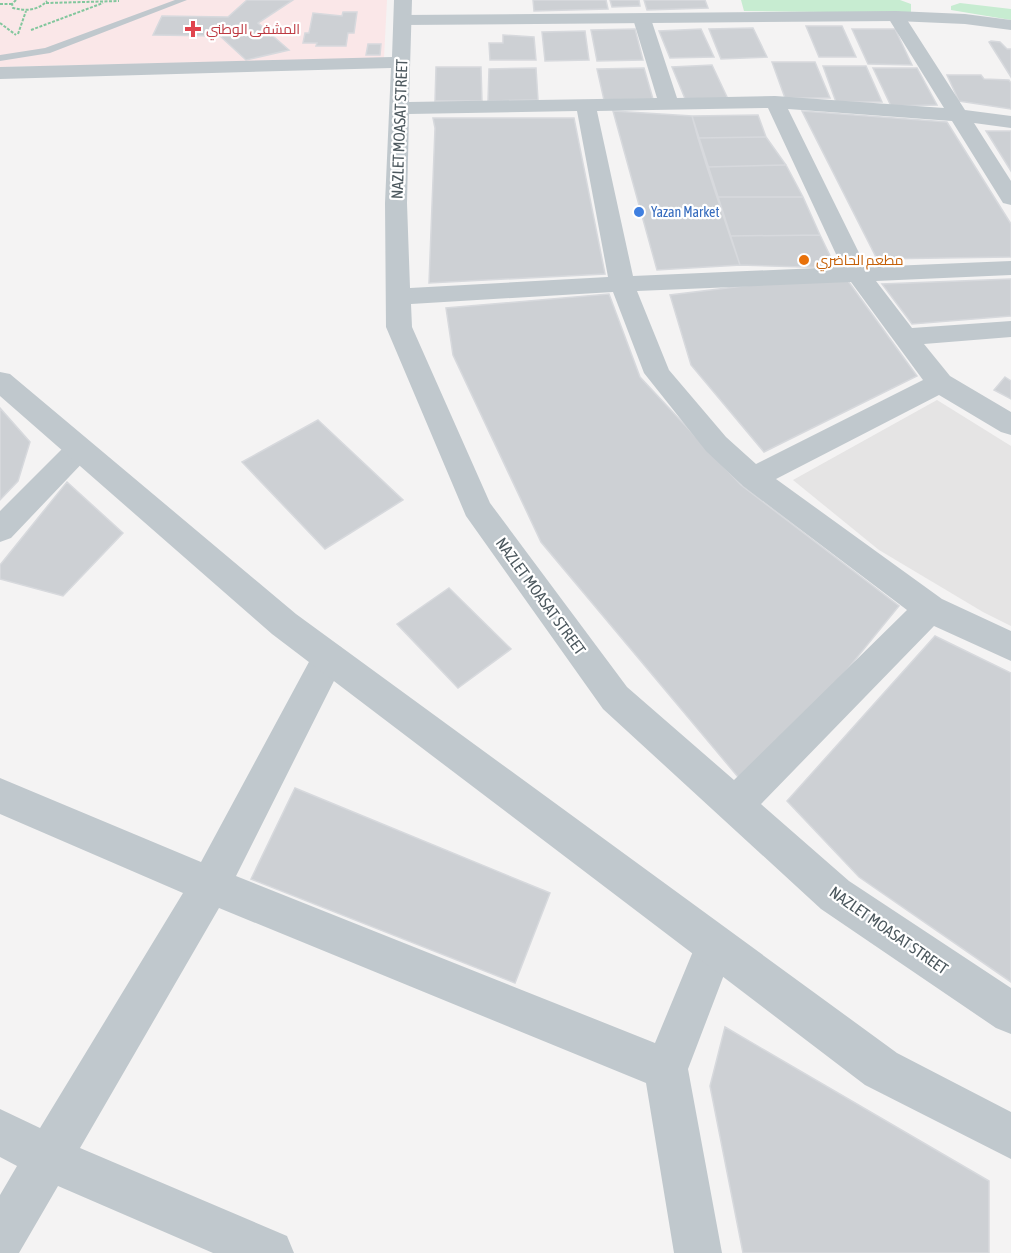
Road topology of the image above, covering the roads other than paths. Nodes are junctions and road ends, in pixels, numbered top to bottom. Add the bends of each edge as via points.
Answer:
1 (183, 0) edge
2 (723, 0) edge
3 (403, 10) edge
4 (896, 16) junction
5 (642, 19) junction
6 (730, 19) junction
7 (1011, 25) edge
8 (0, 58) edge
9 (401, 62) junction
10 (0, 73) edge
11 (775, 102) junction
12 (669, 104) junction
13 (586, 105) junction
14 (399, 108) junction
15 (958, 115) junction
16 (1011, 122) edge
17 (1011, 198) edge
18 (1011, 268) edge
19 (857, 273) junction
20 (622, 284) junction
21 (398, 297) junction
22 (1011, 329) edge
23 (906, 337) junction
24 (0, 381) edge
25 (940, 383) junction
26 (1011, 425) edge
27 (79, 449) junction
28 (753, 478) junction
29 (0, 530) edge
30 (930, 609) junction
31 (1011, 647) edge
32 (329, 657) junction
33 (0, 796) edge
34 (734, 805) junction
35 (210, 885) junction
36 (716, 946) junction
37 (1011, 1013) edge
38 (666, 1069) junction
39 (0, 1132) edge
40 (1011, 1136) edge
41 (49, 1158) junction
42 (0, 1240) edge
43 (270, 1253) edge
44 (698, 1253) edge

1 - 8 lane via 47,51
2 - 6 street
3 - 5 street
3 - 9 street, NAZLET MOASAT STREET
4 - 6 street
4 - 7 street
4 - 15 street
5 - 6 street
5 - 12 street
9 - 10 street
9 - 14 street, NAZLET MOASAT STREET
11 - 12 street
11 - 15 street
11 - 19 street
12 - 13 street
13 - 14 street
13 - 20 street
14 - 21 street, NAZLET MOASAT STREET
15 - 16 street
15 - 17 street
18 - 19 street
19 - 20 street
19 - 23 street
20 - 21 street
20 - 28 street via 657,373 716,444
21 - 34 street, NAZLET MOASAT STREET via 399,327 477,508 615,698
22 - 23 street
23 - 25 street
24 - 27 street
25 - 26 street
25 - 28 street
27 - 29 street
27 - 32 street via 284,624
28 - 30 street
30 - 31 street
30 - 34 street
32 - 35 street
32 - 36 street
33 - 35 street
34 - 37 street, NAZLET MOASAT STREET via 835,895
35 - 38 street
35 - 41 street
36 - 38 street
36 - 40 street via 881,1069
38 - 44 street
39 - 41 street
41 - 42 street
41 - 43 street

